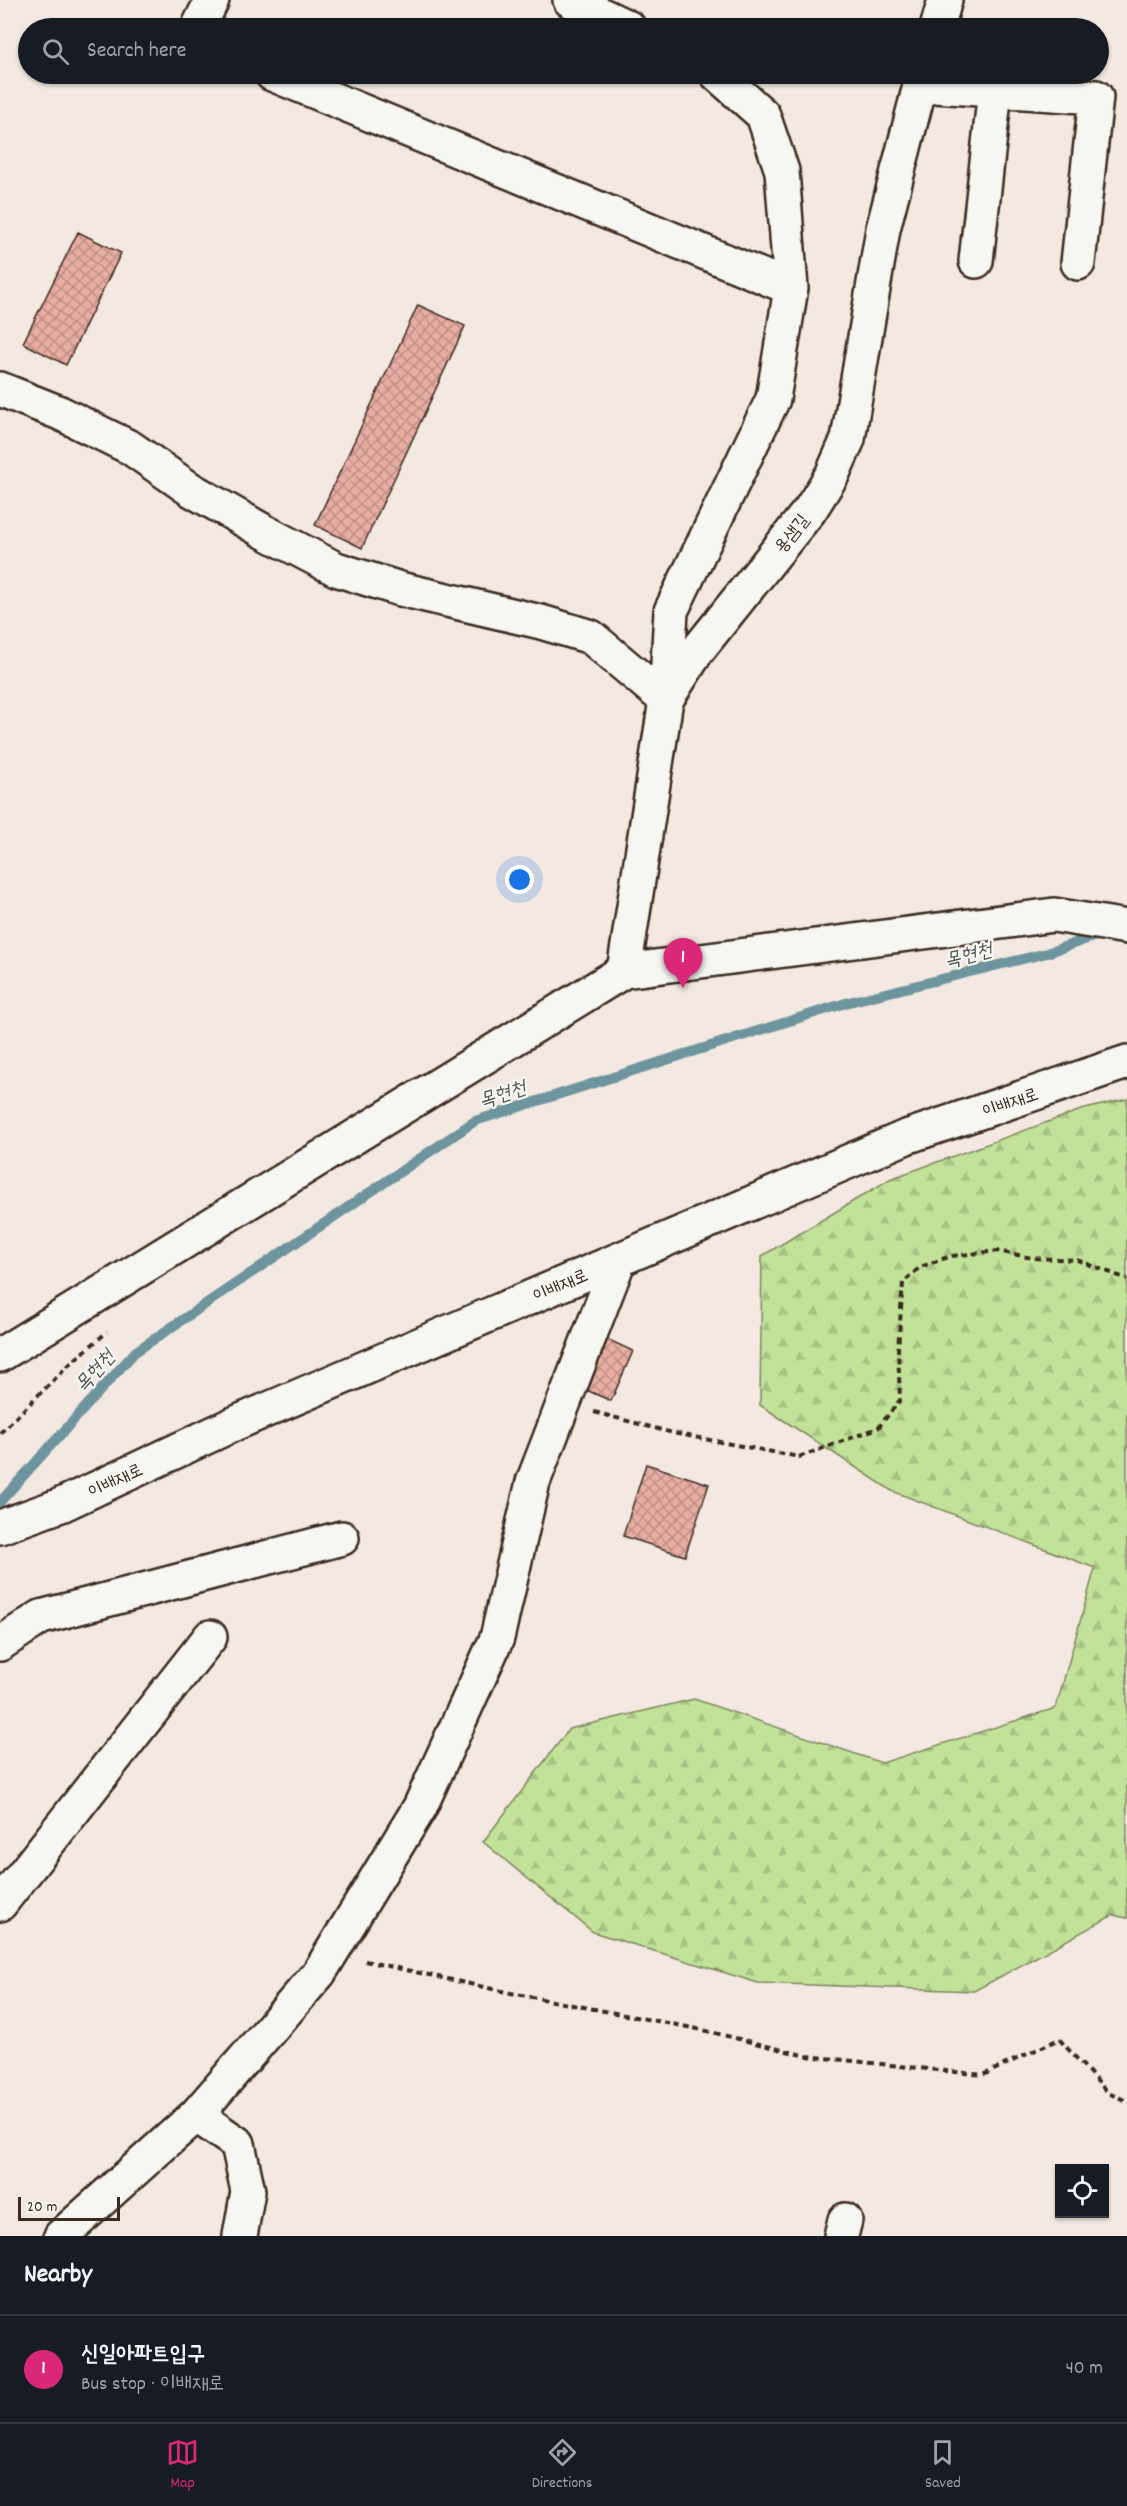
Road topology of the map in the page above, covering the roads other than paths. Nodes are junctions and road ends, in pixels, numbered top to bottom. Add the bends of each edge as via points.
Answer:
1 (212, 0) edge
2 (570, 0) edge
3 (945, 0) edge
4 (203, 18) edge
5 (608, 18) edge
6 (940, 18) edge
7 (296, 84) edge
8 (728, 84) edge
9 (921, 84) edge
10 (955, 84) edge
11 (994, 90) junction
12 (976, 261) dead end
13 (1078, 263) dead end
14 (791, 288) junction
15 (0, 389) edge
16 (666, 700) junction
17 (1127, 927) edge
18 (624, 971) junction
19 (1127, 1062) edge
20 (619, 1260) junction
21 (0, 1355) edge
22 (0, 1527) edge
23 (342, 1538) dead end
24 (210, 1637) dead end
25 (0, 1644) edge
26 (0, 1904) edge
27 (196, 2115) junction
28 (61, 2236) edge
29 (240, 2236) edge

1 - 4 street
2 - 5 street
3 - 6 street
7 - 14 street
8 - 14 street via 763,115 782,171
9 - 16 street, 용샘길 via 883,229 848,439 832,476 810,510 697,651
10 - 11 street
11 - 12 street
11 - 13 street via 1096,97
14 - 16 street via 773,399 672,610
15 - 16 street via 131,448 190,489 336,569 591,637
16 - 18 street, 용샘길
17 - 18 street via 1054,915
18 - 21 street
19 - 20 street, 이배재로 via 906,1137
20 - 22 street, 이배재로 via 236,1423 61,1505
20 - 27 street via 533,1482 497,1638 420,1807 319,1973
23 - 25 street via 41,1617
24 - 26 street
27 - 28 street
27 - 29 street via 238,2144 248,2191

